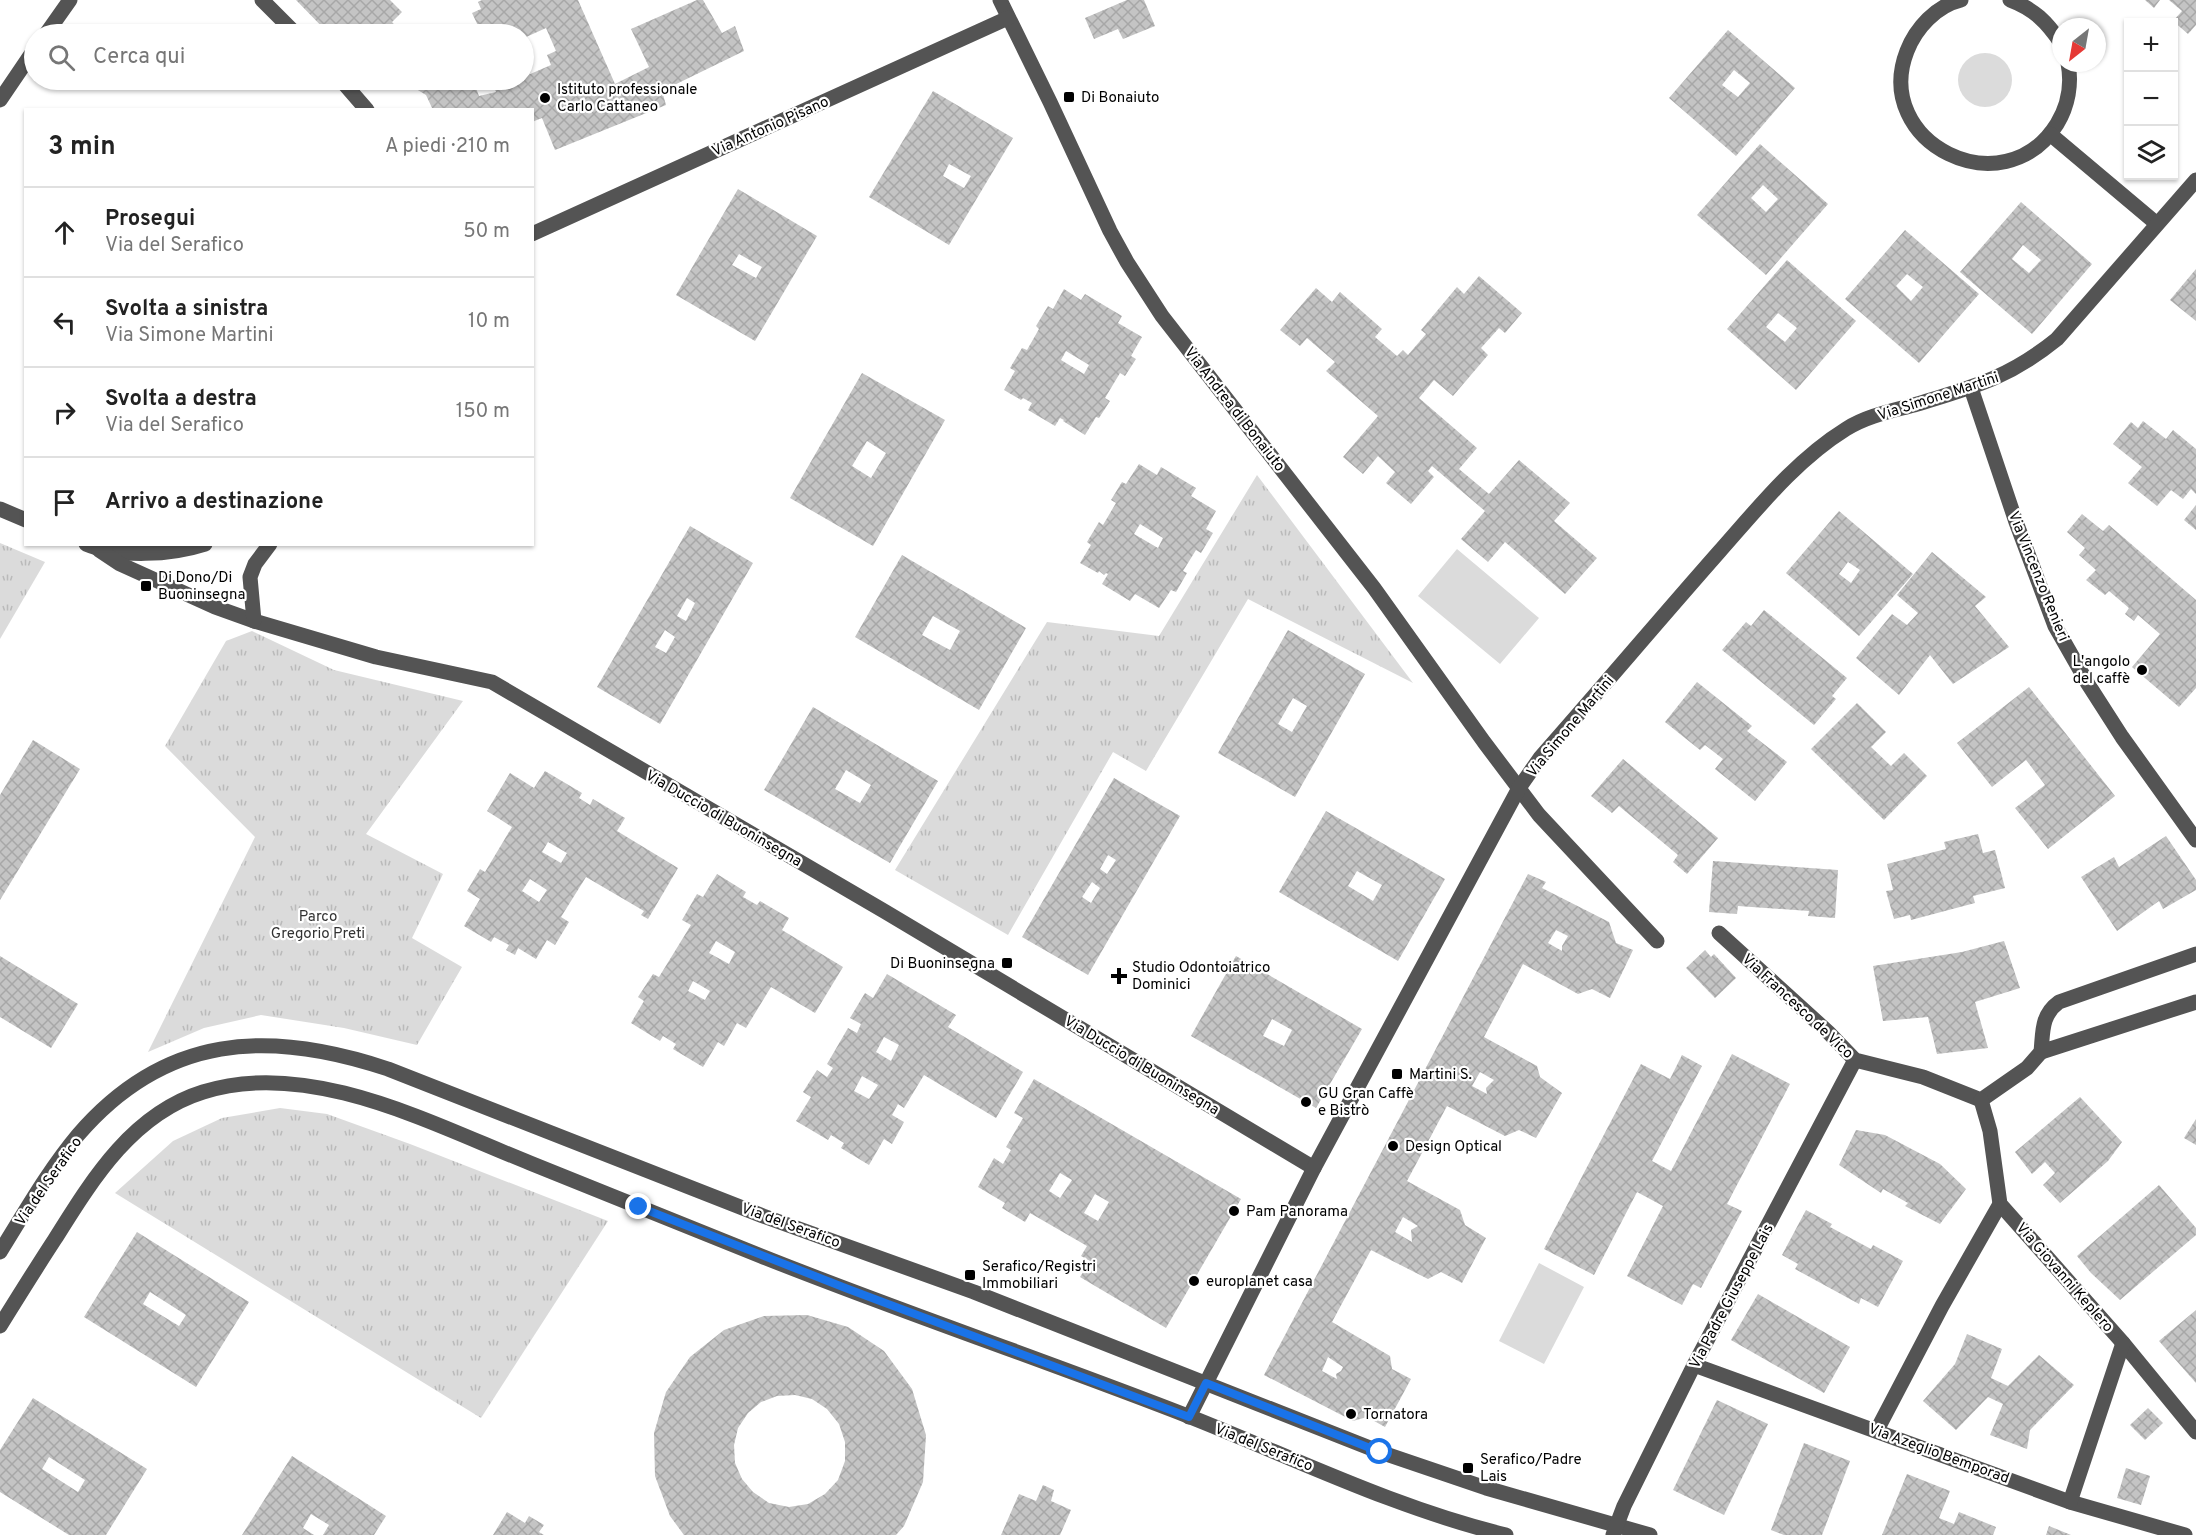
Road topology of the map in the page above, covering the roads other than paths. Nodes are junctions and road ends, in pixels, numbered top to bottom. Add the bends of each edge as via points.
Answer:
1 (70, 0) edge
2 (262, 0) edge
3 (1000, 0) edge
4 (1961, 0) edge
5 (2010, 0) edge
6 (1008, 18) junction
7 (52, 24) edge
8 (286, 24) edge
9 (2052, 30) edge
10 (24, 64) edge
11 (2069, 72) edge
12 (350, 90) edge
13 (0, 99) edge
14 (365, 108) edge
15 (2050, 134) junction
16 (2196, 180) edge
17 (2157, 224) junction
18 (534, 233) edge
19 (1971, 388) junction
20 (0, 509) edge
21 (24, 519) edge
22 (196, 546) edge
23 (268, 546) edge
24 (92, 547) edge
25 (254, 621) junction
26 (1519, 788) junction
27 (2196, 840) edge
28 (1719, 933) dead end
29 (1657, 940) dead end
30 (2196, 954) edge
31 (2196, 1002) edge
32 (2041, 1052) junction
33 (1855, 1060) junction
34 (1981, 1100) junction
35 (1314, 1168) junction
36 (2000, 1204) junction
37 (0, 1252) edge
38 (0, 1326) edge
39 (2123, 1343) junction
40 (1694, 1365) junction
41 (1206, 1383) junction
42 (1189, 1417) junction
43 (1878, 1430) junction
44 (2196, 1432) edge
45 (2070, 1502) junction
46 (1614, 1530) edge
47 (1506, 1535) edge
48 (1650, 1535) edge
49 (2185, 1535) edge

1 - 7 street
2 - 8 street
3 - 6 street, Via Andrea di Bonaiuto
4 - 15 street via 1935,12 1910,42 1901,74 1903,99 1912,121 1944,153 1966,162 2012,160 2033,150
5 - 9 street via 2032,10
6 - 18 street, Via Antonio Pisano
6 - 26 street, Via Andrea di Bonaiuto via 1110,231 1144,289 1374,588
10 - 13 street
11 - 15 street via 2070,90 2063,113
12 - 14 street
15 - 17 street
16 - 17 street, Via Simone Martini
17 - 19 street, Via Simone Martini via 2057,339 2012,371
19 - 26 street, Via Simone Martini via 1848,427 1819,447 1708,565 1540,758
19 - 27 street, Via Vincenzo Renieri via 2055,626 2116,728
20 - 21 street
22 - 24 street via 166,553
23 - 25 street via 250,577
24 - 25 street, Via Duccio di Buoninsegna via 120,564
25 - 35 street, Via Duccio di Buoninsegna via 376,657 492,682 884,910
26 - 29 street
26 - 35 street, Via Simone Martini
28 - 33 street, Via Francesco de Vico
30 - 32 street via 2059,1002 2043,1020
31 - 32 street
32 - 34 street via 2027,1068
33 - 34 street, Via Francesco de Vico via 1923,1077
33 - 40 street, Via Padre Giuseppe Lais
34 - 36 street via 1990,1131
35 - 41 street, Via Simone Martini
36 - 39 street, Via Giovanni Keplero
36 - 43 street
37 - 41 street, Via del Serafico via 78,1136 137,1082 173,1062 218,1049 300,1047 388,1069
38 - 42 street, Via del Serafico via 83,1193 137,1130 165,1108 204,1092 244,1082 281,1082 332,1090 408,1115 773,1261
39 - 44 street, Via Giovanni Keplero
39 - 45 street
40 - 43 street, Via Azeglio Bemporad
40 - 46 street, Via Padre Giuseppe Lais
41 - 42 street, Via Simone Martini
41 - 46 street, Via del Serafico via 1337,1436
42 - 47 street, Via del Serafico via 1372,1491
43 - 45 street, Via Azeglio Bemporad
45 - 49 street, Via Azeglio Bemporad
46 - 48 street, Via del Serafico

